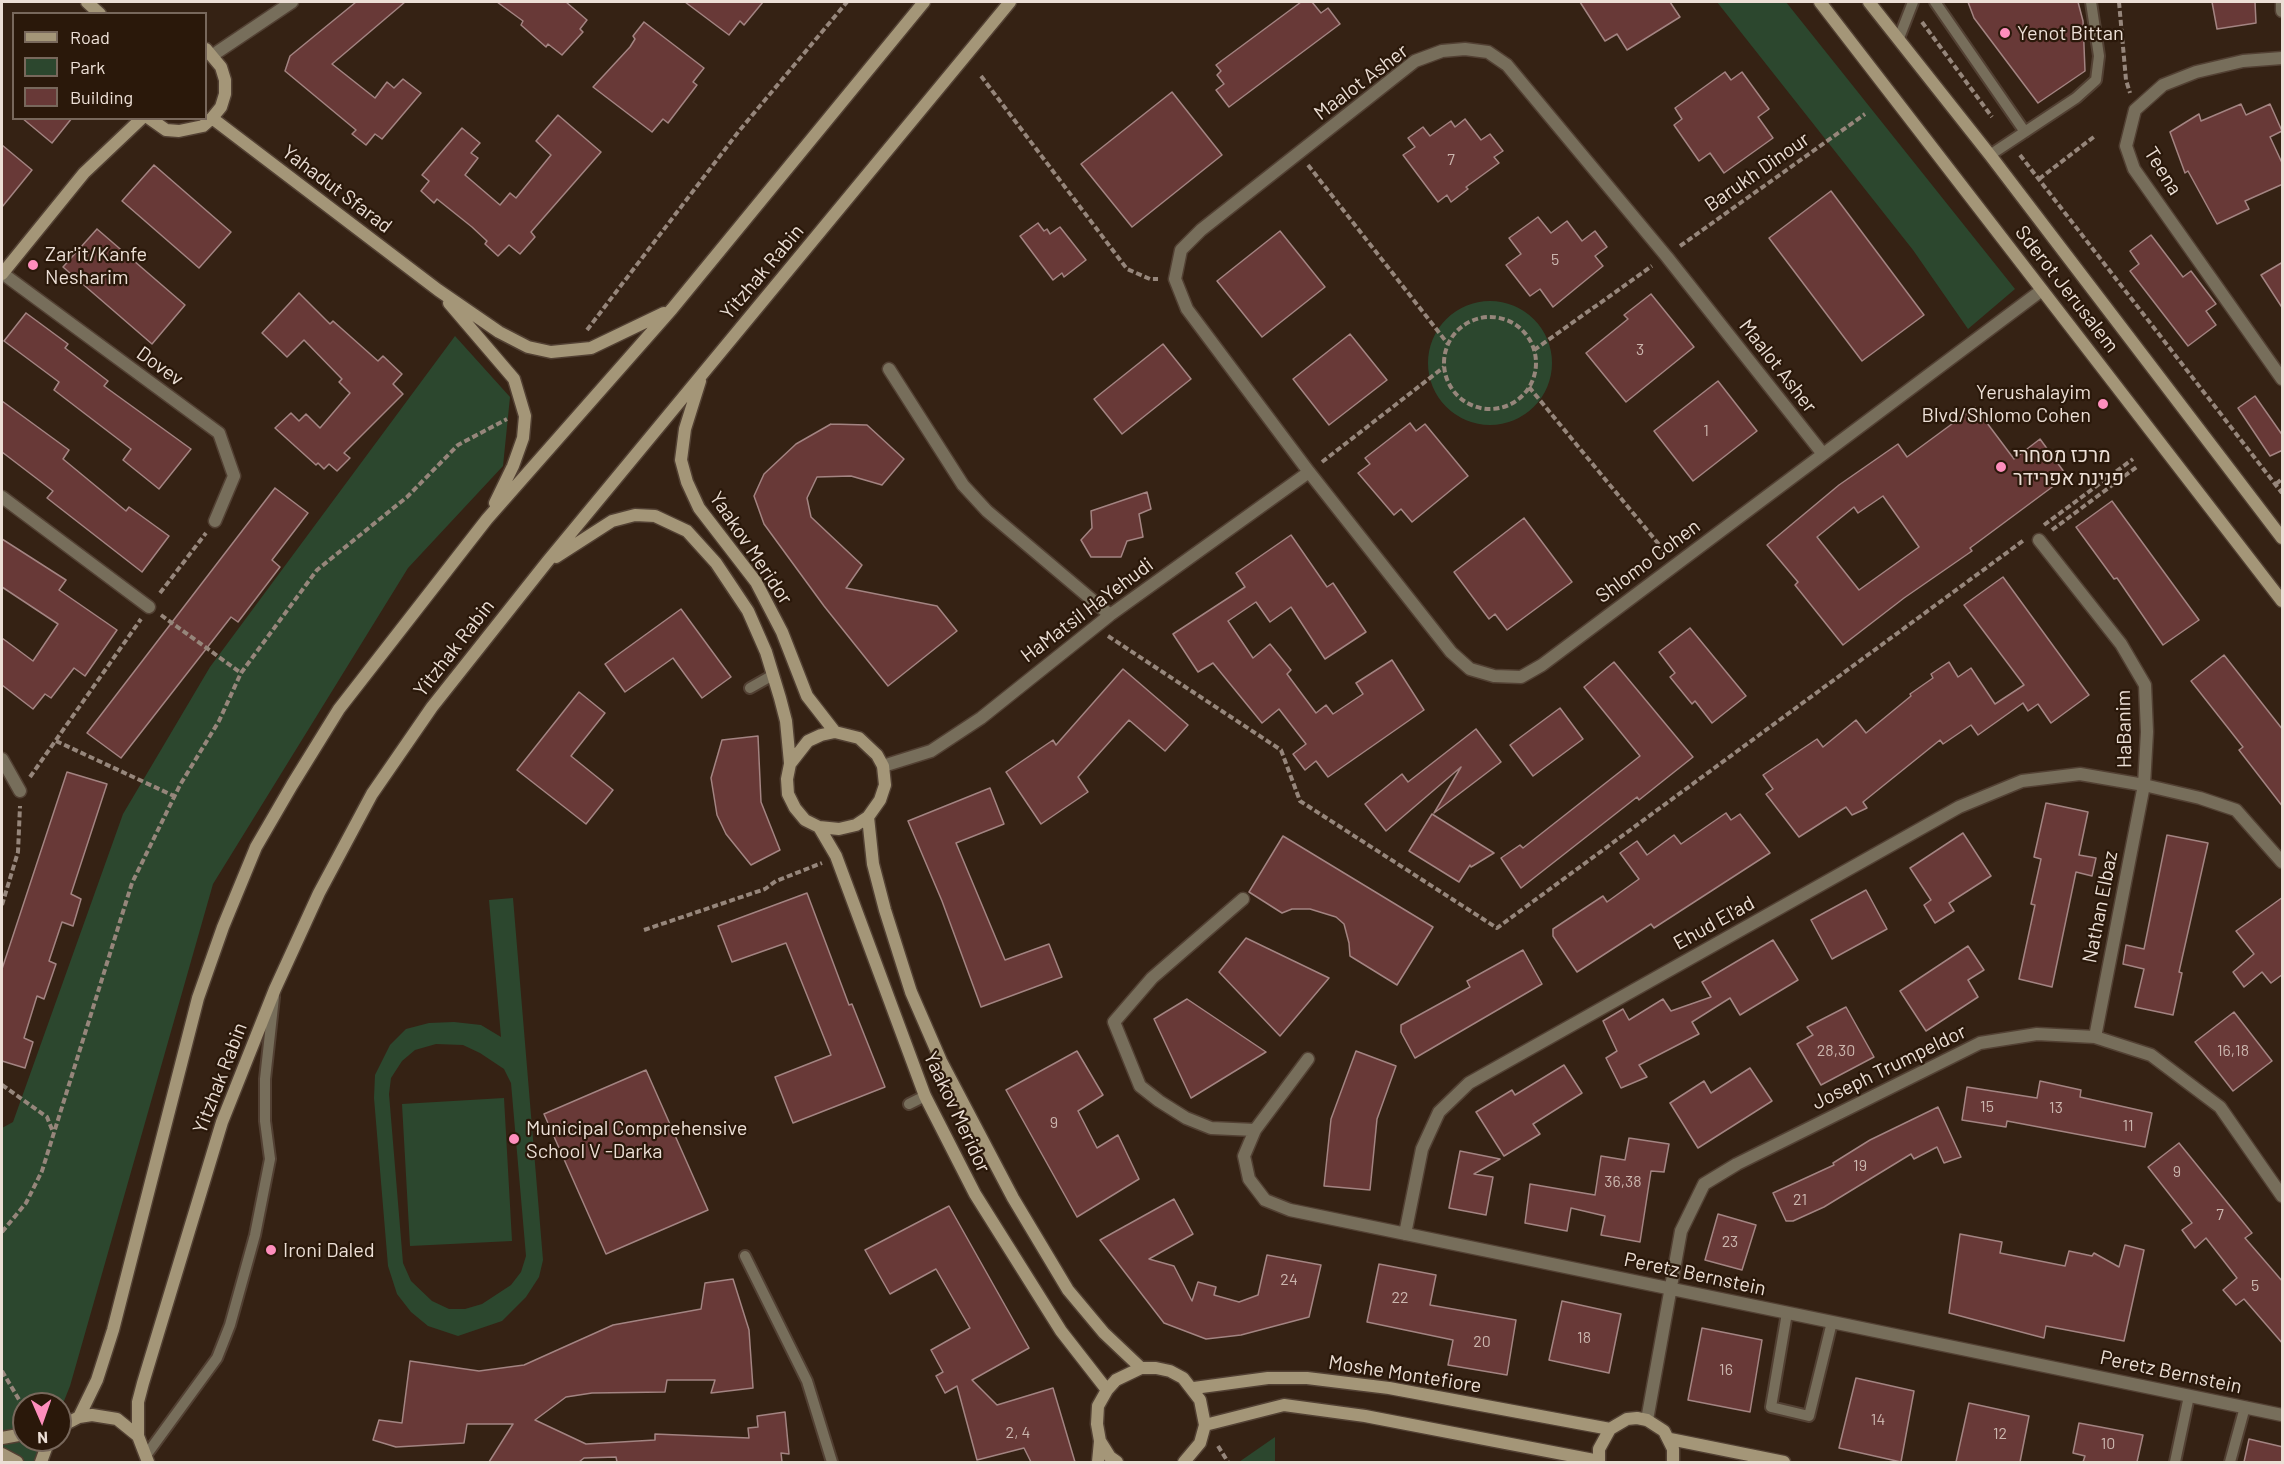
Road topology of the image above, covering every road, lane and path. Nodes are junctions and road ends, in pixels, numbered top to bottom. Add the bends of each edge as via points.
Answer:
1 (292, 2) edge
2 (847, 2) edge
3 (924, 2) edge
4 (1010, 2) edge
5 (1820, 2) edge
6 (1869, 2) edge
7 (1935, 2) edge
8 (2091, 2) edge
9 (2119, 2) edge
10 (2282, 2) edge
11 (1911, 3) edge
12 (2283, 11) edge
13 (1899, 38) junction
14 (209, 52) edge
15 (2283, 58) edge
16 (981, 76) dead end
17 (2135, 110) junction
18 (1865, 114) dead end
19 (212, 118) junction
20 (140, 120) edge
21 (152, 120) edge
22 (2025, 132) junction
23 (2095, 136) dead end
24 (2010, 142) junction
25 (1299, 153) junction
26 (1990, 155) junction
27 (2039, 179) junction
28 (1666, 256) junction
29 (2, 274) edge
30 (1175, 279) junction
31 (438, 290) junction
32 (2042, 290) junction
33 (672, 309) junction
34 (585, 333) dead end
35 (1448, 344) junction
36 (1534, 350) junction
37 (1444, 367) junction
38 (889, 369) dead end
39 (702, 374) junction
40 (2283, 379) edge
41 (1529, 387) junction
42 (513, 416) dead end
43 (1823, 454) junction
44 (2133, 459) dead end
45 (2138, 466) dead end
46 (1309, 472) junction
47 (2283, 479) edge
48 (2276, 484) junction
49 (2283, 493) edge
50 (2, 497) edge
51 (487, 519) junction
52 (215, 521) joint
53 (2035, 536) junction
54 (2283, 538) edge
55 (547, 562) junction
56 (1675, 565) junction
57 (2283, 601) edge
58 (149, 607) junction
59 (1110, 615) junction
60 (1095, 627) junction
61 (241, 672) junction
62 (773, 675) junction
63 (750, 688) dead end
64 (836, 732) junction
65 (56, 741) junction
66 (2, 759) edge
67 (790, 764) junction
68 (883, 766) junction
69 (2144, 785) junction
70 (20, 791) junction
71 (174, 796) junction
72 (868, 817) junction
73 (819, 827) junction
74 (825, 862) dead end
75 (2283, 862) edge
76 (1243, 898) dead end
77 (2, 904) edge
78 (644, 930) dead end
79 (275, 989) junction
80 (2095, 1037) junction
81 (1308, 1059) dead end
82 (2, 1085) edge
83 (925, 1096) junction
84 (909, 1104) dead end
85 (1255, 1130) junction
86 (54, 1133) junction
87 (2283, 1196) edge
88 (2, 1232) edge
89 (1405, 1234) junction
90 (745, 1256) dead end
91 (1669, 1289) junction
92 (1787, 1313) junction
93 (1832, 1322) junction
94 (1141, 1368) junction
95 (2, 1371) edge
96 (1194, 1388) junction
97 (1107, 1390) junction
98 (14, 1392) edge
99 (2189, 1396) junction
100 (2245, 1407) junction
101 (2283, 1415) edge
102 (79, 1416) junction
103 (72, 1420) edge
104 (1647, 1420) junction
105 (1205, 1425) junction
106 (1610, 1429) junction
107 (138, 1436) junction
108 (1670, 1439) junction
109 (1100, 1441) junction
110 (1218, 1446) dead end
111 (2, 1454) edge
112 (148, 1460) edge
113 (17, 1462) edge
114 (832, 1462) edge
115 (1098, 1462) edge
116 (1117, 1462) edge
117 (1184, 1462) edge
118 (1228, 1462) edge
119 (1599, 1462) edge
120 (1673, 1462) edge
121 (1784, 1462) edge
122 (2175, 1462) edge
123 (2230, 1462) edge

1 - 14 street
2 - 34 path via 739,131
3 - 33 street, Yitzhak Rabin
4 - 39 street, Yitzhak Rabin
5 - 32 street, Sderot Jerusalem
6 - 13 street, Sderot Jerusalem
7 - 22 lane
8 - 22 lane via 2099,56 2096,80
9 - 17 path via 2126,80
10 - 12 street
11 - 13 lane
11 - 24 path
13 - 26 street, Sderot Jerusalem
14 - 19 street via 221,66 225,87 221,107
15 - 17 street via 2243,61 2196,72 2163,85
16 - 30 path via 1127,269 1150,279
17 - 40 street, Teena via 2126,146 2134,169
18 - 28 path, Barukh Dinour
19 - 21 street via 203,126 178,131 166,130
19 - 31 street, Yahadut Sfarad
20 - 29 street via 84,173
22 - 24 lane
23 - 27 path
24 - 26 lane
24 - 27 path
25 - 28 street, Maalot Asher via 1416,61 1442,51 1488,52 1507,65
25 - 30 street, Maalot Asher via 1181,250
25 - 35 path
26 - 54 street, Sderot Jerusalem
27 - 48 path
28 - 36 path, Barukh Dinour
28 - 43 street, Maalot Asher
29 - 52 street, Dovev via 219,433 234,476
30 - 46 street via 1186,309
31 - 33 street via 499,332 528,347 550,352 591,348
31 - 51 street via 514,379 525,416 523,438 513,466
32 - 43 street, Shlomo Cohen
32 - 57 street, Sderot Jerusalem
33 - 51 street, Yitzhak Rabin
35 - 36 path via 1458,328 1491,316 1508,320 1521,329
35 - 37 path
36 - 41 path via 1535,372
37 - 41 path via 1454,392 1481,408 1505,406
37 - 46 path
38 - 59 street via 963,485 987,511
39 - 55 street, Yitzhak Rabin
39 - 64 street, Yaakov Meridor via 685,429 681,460 687,482 699,508 756,582 782,632 807,696
41 - 56 path
42 - 61 path via 458,445 407,497 317,570
43 - 56 street, Shlomo Cohen
44 - 53 path
45 - 53 path
46 - 56 street, Shlomo Cohen via 1452,652 1470,669 1494,676 1521,676 1542,665
46 - 59 street, HaMatsil HaYehudi
47 - 48 path
48 - 49 path
50 - 58 street
51 - 102 street, Yitzhak Rabin via 339,709 256,847 198,998 113,1330 97,1380
52 - 58 path
53 - 60 path via 1497,928 1300,801 1281,750
53 - 69 street, HaBanim via 2121,644 2145,685
55 - 62 street, Yaakov Meridor via 612,521 635,515 655,516 687,531 716,563 748,611
55 - 79 street, Yitzhak Rabin via 432,707 372,794 319,892
58 - 61 path
58 - 65 path
59 - 60 street, HaMatsil HaYehudi
60 - 68 street, HaMatsil HaYehudi via 981,718 931,751
61 - 71 path via 219,720
62 - 63 lane
62 - 67 street, Yaakov Meridor via 786,721
64 - 67 street via 807,741
64 - 68 street via 859,738
65 - 70 path
65 - 71 path
66 - 70 street
67 - 73 street via 788,794 800,814
68 - 72 street via 885,785
69 - 75 street, HaBanim via 2236,810
69 - 80 street, Nathan Elbaz
69 - 89 street, Ehud El'ad via 2080,774 2045,778 2022,781 1959,807 1469,1083 1439,1112 1422,1149
70 - 77 path via 18,852
71 - 86 path via 132,883
72 - 73 street via 839,829
72 - 94 street, Yaakov Meridor via 873,864 885,909 910,992 940,1061 1068,1290 1104,1333
73 - 83 street, Yaakov Meridor via 836,856
74 - 78 path via 765,889
76 - 85 street via 1152,978 1114,1022 1140,1086 1159,1101 1211,1128
79 - 107 street, Yitzhak Rabin via 222,1122 143,1383 138,1402
79 - 112 lane via 265,1079 270,1159 252,1246 217,1358
80 - 87 street, Joseph Trumpeldor via 2151,1055 2220,1107
80 - 91 street, Joseph Trumpeldor via 2037,1034 1980,1043 1737,1164 1704,1184 1682,1231
81 - 85 street, Peretz Bernstein
82 - 86 path via 46,1117
83 - 84 lane
83 - 97 street, Yaakov Meridor via 975,1194 1017,1264 1061,1331
85 - 89 street, Peretz Bernstein via 1244,1156 1249,1179 1265,1200 1290,1210
86 - 88 path via 26,1203
89 - 91 street, Peretz Bernstein
90 - 114 lane via 807,1381
91 - 92 street, Peretz Bernstein
91 - 104 street, Joseph Trumpeldor
92 - 93 street, Peretz Bernstein
92 - 93 lane via 1771,1407 1809,1416
93 - 99 street, Peretz Bernstein
94 - 96 street via 1170,1371
94 - 97 street via 1127,1372
95 - 98 path
96 - 105 street
96 - 106 street, Moshe Montefiore via 1268,1378 1307,1378 1389,1388
97 - 109 street via 1098,1406 1096,1424
99 - 100 street, Peretz Bernstein
99 - 122 lane
100 - 101 street, Peretz Bernstein
100 - 123 lane
102 - 103 street
102 - 107 street via 111,1417
104 - 106 street via 1627,1419
104 - 108 street
105 - 117 street via 1200,1443
105 - 119 street via 1284,1405 1365,1416
106 - 119 street via 1599,1449
107 - 112 street
108 - 120 street
108 - 121 street
109 - 115 street
109 - 116 street
110 - 118 path
111 - 113 street

